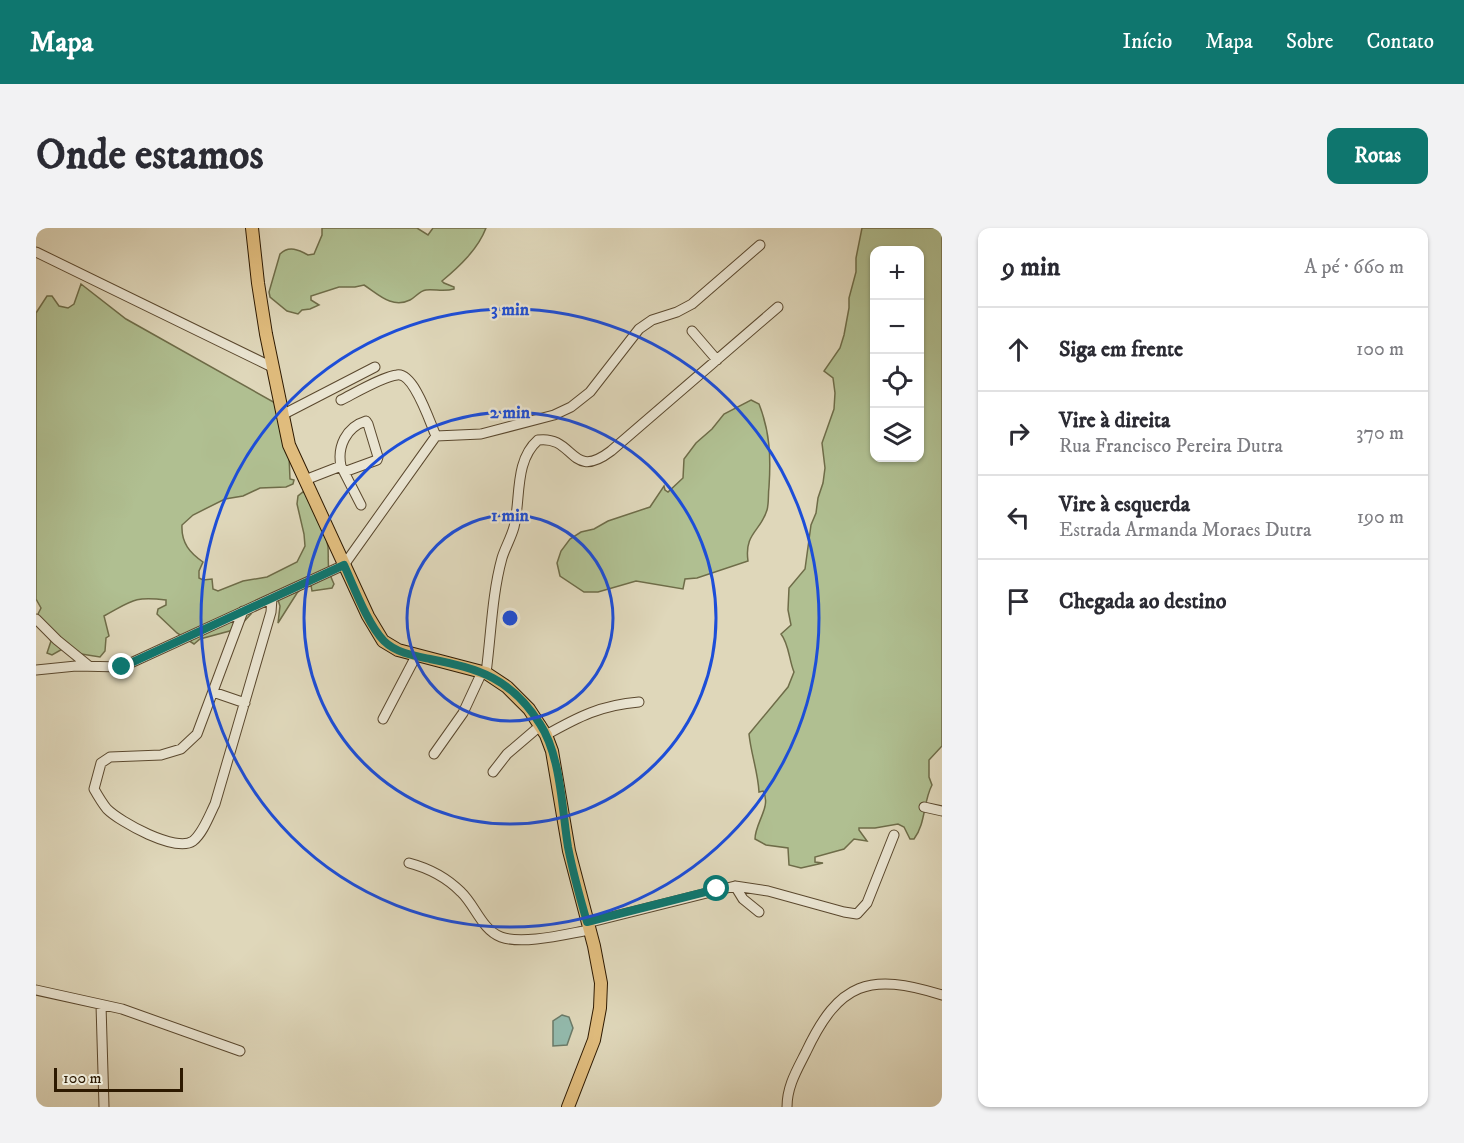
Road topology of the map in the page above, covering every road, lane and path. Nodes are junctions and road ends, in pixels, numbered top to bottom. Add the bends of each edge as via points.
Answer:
1 (252, 228) edge
2 (760, 245) dead end
3 (36, 252) edge
4 (778, 307) dead end
5 (692, 331) dead end
6 (717, 360) junction
7 (272, 367) junction
8 (375, 368) dead end
9 (341, 400) dead end
10 (282, 415) junction
11 (436, 436) junction
12 (342, 469) junction
13 (304, 480) junction
14 (361, 505) dead end
15 (344, 565) junction
16 (272, 598) junction
17 (243, 611) junction
18 (36, 619) edge
19 (416, 656) junction
20 (89, 666) junction
21 (36, 670) edge
22 (484, 673) junction
23 (213, 692) junction
24 (639, 702) dead end
25 (245, 703) junction
26 (383, 719) dead end
27 (543, 730) junction
28 (434, 754) dead end
29 (493, 771) dead end
30 (924, 807) dead end
31 (942, 811) edge
32 (894, 835) dead end
33 (409, 863) dead end
34 (735, 886) junction
35 (759, 912) dead end
36 (588, 926) junction
37 (36, 990) edge
38 (942, 995) edge
39 (101, 1005) junction
40 (240, 1051) dead end
41 (104, 1107) edge
42 (568, 1107) edge
43 (787, 1107) edge

1 - 7 main road
2 - 11 street via 692,304 639,329 590,392 571,407 481,434
3 - 7 street
4 - 6 street
5 - 6 street
6 - 22 street via 596,461 576,458 559,443 549,440 538,440 532,446 524,459 513,528 502,557
7 - 10 main road
8 - 10 street
9 - 11 street via 390,377 405,376 414,385
10 - 13 main road
11 - 15 street
12 - 12 street via 338,454 348,431 366,421 378,458
12 - 13 street
12 - 14 street
13 - 15 main road
15 - 16 street
15 - 19 main road via 383,641
16 - 17 street
16 - 25 street
17 - 20 street via 122,667
17 - 23 street
18 - 20 street
19 - 22 main road
19 - 26 street
20 - 21 street
22 - 27 main road via 507,687 530,709
22 - 28 street via 463,713
23 - 25 street
23 - 25 street via 197,734 181,749 161,755 111,757 101,763 94,789 107,809 145,833 181,844 192,842 215,804
24 - 27 street via 601,708
27 - 29 street via 512,749
27 - 36 main road via 552,752 569,851
30 - 31 street
32 - 34 street via 867,903 856,914
33 - 36 street via 426,867 461,892 491,932 503,938 541,938
34 - 35 street
34 - 36 street
36 - 42 main road via 601,983 600,1008 594,1040
37 - 39 street
38 - 43 street via 914,986 877,985 853,990 836,1002 819,1024 787,1092
39 - 40 street
39 - 41 street

